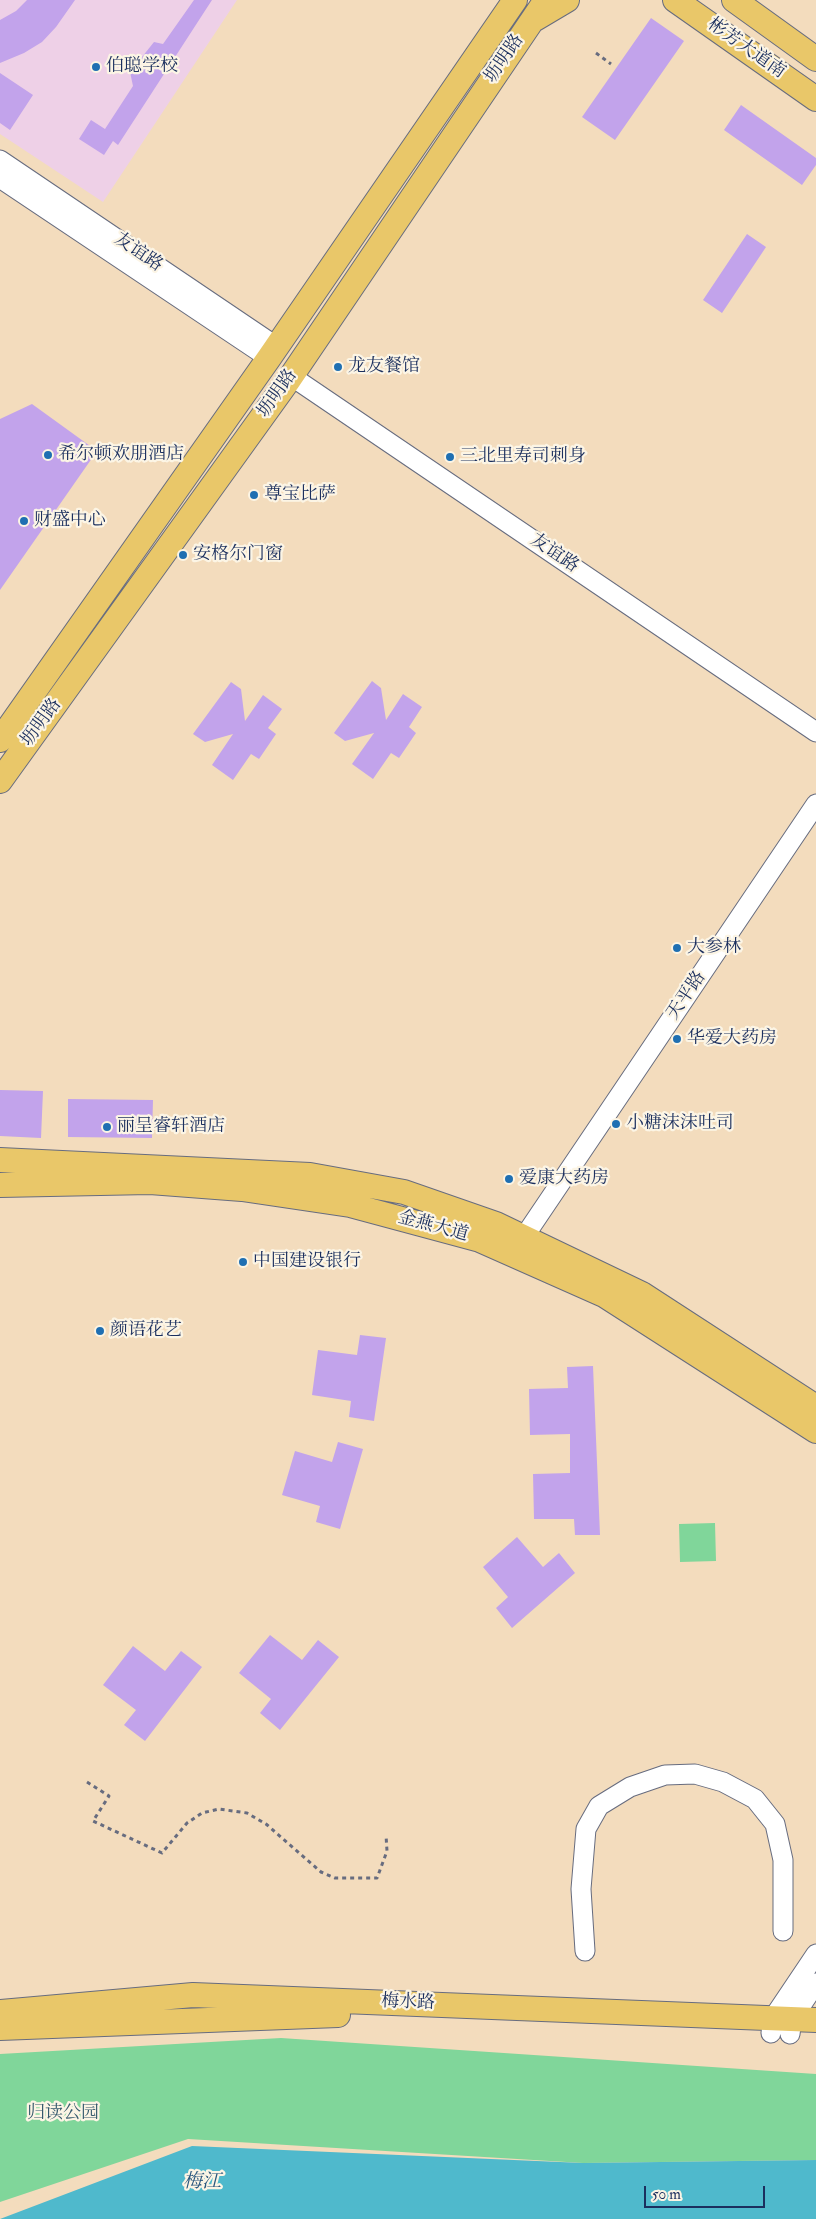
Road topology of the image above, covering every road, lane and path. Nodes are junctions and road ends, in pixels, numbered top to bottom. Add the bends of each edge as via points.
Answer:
1 (546, 0) edge
2 (567, 0) edge
3 (675, 0) edge
4 (734, 0) edge
5 (514, 2) edge
6 (531, 21) junction
7 (596, 53) dead end
8 (816, 59) edge
9 (611, 64) dead end
10 (816, 99) edge
11 (0, 160) edge
12 (0, 178) edge
13 (273, 353) junction
14 (291, 376) junction
15 (816, 732) edge
16 (0, 740) edge
17 (0, 781) edge
18 (816, 804) edge
19 (0, 1160) edge
20 (0, 1185) edge
21 (524, 1237) junction
22 (816, 1408) edge
23 (816, 1432) edge
24 (87, 1782) dead end
25 (386, 1835) dead end
26 (783, 1931) dead end
27 (585, 1951) dead end
28 (816, 1954) edge
29 (816, 1983) edge
30 (0, 2012) edge
31 (816, 2020) edge
32 (782, 2026) junction
33 (0, 2028) edge
34 (816, 2037) edge

1 - 6 main road, 坜明路
2 - 6 main road
3 - 10 main road, 彬芳大道南
4 - 8 main road, 彬芳大道南
5 - 13 main road, 坜明路
6 - 14 main road, 坜明路
7 - 9 path
11 - 13 street, 友谊路
12 - 13 street, 友谊路
13 - 16 main road, 坜明路
14 - 15 street, 友谊路
14 - 17 main road, 坜明路
18 - 21 street, 天平路
19 - 21 main road, 金燕大道 via 310,1175 404,1192
20 - 23 main road, 金燕大道 via 150,1182 242,1189 350,1205 480,1240 604,1295
21 - 22 main road, 金燕大道 via 642,1294
24 - 25 path via 109,1796 93,1821 162,1853 187,1823 202,1813 233,1810 247,1813 266,1824 321,1872 335,1878 377,1878 387,1851
26 - 27 street via 783,1860 775,1824 755,1799 723,1782 695,1774 665,1775 630,1787 599,1806 586,1829 581,1889
28 - 32 street
29 - 32 street
30 - 32 main road, 梅水路 via 193,1995
31 - 32 main road, 梅水路
32 - 33 main road, 梅水路 via 413,2012
32 - 34 main road, 梅水路

